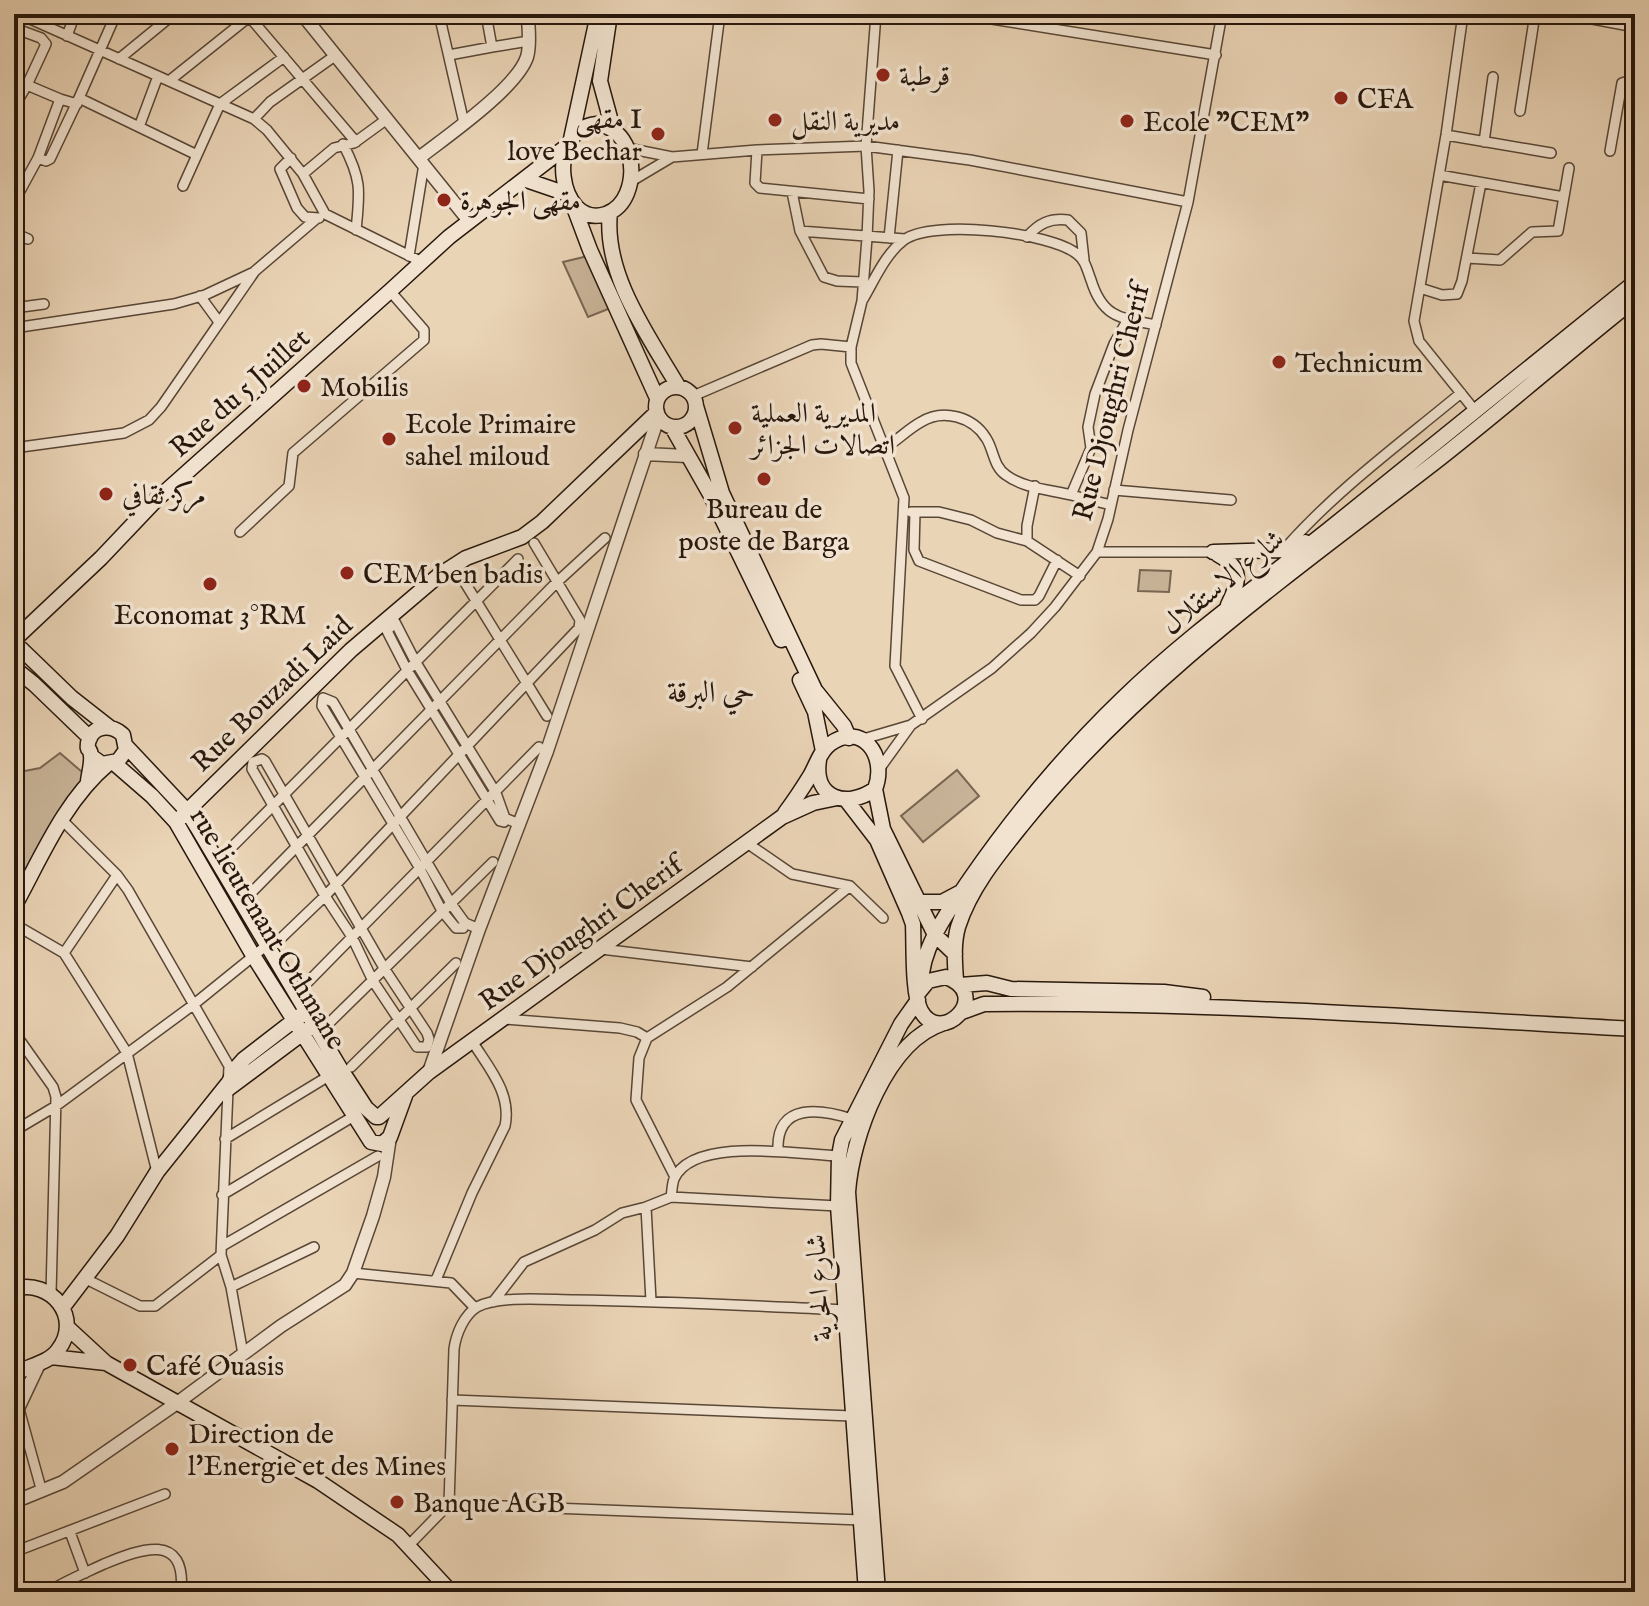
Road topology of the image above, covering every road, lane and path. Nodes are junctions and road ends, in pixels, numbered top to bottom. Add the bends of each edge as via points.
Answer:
1 (19, 14) edge
2 (75, 14) edge
3 (116, 14) edge
4 (174, 14) edge
5 (302, 14) edge
6 (439, 14) edge
7 (486, 14) edge
8 (528, 14) edge
9 (598, 14) edge
10 (610, 14) edge
11 (720, 14) edge
12 (876, 14) edge
13 (960, 14) edge
14 (1222, 14) edge
15 (1463, 14) edge
16 (1535, 14) edge
17 (1566, 14) edge
18 (248, 16) edge
19 (1635, 27) edge
20 (14, 28) edge
21 (67, 36) junction
22 (529, 41) junction
23 (492, 47) junction
24 (101, 51) junction
25 (336, 55) junction
26 (449, 55) junction
27 (1216, 55) junction
28 (284, 57) junction
29 (119, 59) junction
30 (158, 76) junction
31 (1493, 77) dead end
32 (1635, 79) edge
33 (302, 80) junction
34 (169, 81) junction
35 (27, 85) junction
36 (60, 99) junction
37 (78, 101) junction
38 (220, 104) junction
39 (14, 107) edge
40 (1520, 111) dead end
41 (254, 119) junction
42 (387, 119) junction
43 (464, 123) junction
44 (139, 127) junction
45 (613, 129) junction
46 (1446, 135) junction
47 (356, 142) junction
48 (569, 142) junction
49 (1484, 142) junction
50 (343, 144) junction
51 (866, 146) junction
52 (627, 148) junction
53 (757, 150) junction
54 (898, 150) junction
55 (1610, 151) dead end
56 (1551, 153) dead end
57 (702, 154) junction
58 (197, 155) junction
59 (672, 157) junction
60 (38, 158) junction
61 (291, 158) junction
62 (421, 161) junction
63 (1569, 168) dead end
64 (303, 174) junction
65 (1439, 175) junction
66 (526, 180) junction
67 (630, 182) junction
68 (1481, 183) junction
69 (183, 186) dead end
70 (792, 192) junction
71 (1564, 197) junction
72 (570, 198) junction
73 (869, 199) junction
74 (14, 202) edge
75 (1188, 202) junction
76 (610, 212) junction
77 (321, 216) junction
78 (469, 221) junction
79 (356, 230) junction
80 (800, 231) junction
81 (14, 233) edge
82 (1027, 237) junction
83 (867, 238) junction
84 (889, 238) junction
85 (28, 239) dead end
86 (905, 239) junction
87 (415, 258) junction
88 (1467, 258) junction
89 (1084, 260) junction
90 (255, 271) junction
91 (863, 282) junction
92 (1635, 282) edge
93 (1420, 288) junction
94 (390, 291) junction
95 (200, 296) junction
96 (1635, 299) edge
97 (862, 301) junction
98 (44, 304) dead end
99 (14, 308) edge
100 (1127, 321) junction
101 (219, 322) junction
102 (1156, 325) junction
103 (14, 328) edge
104 (851, 347) junction
105 (678, 386) junction
106 (1461, 393) junction
107 (695, 401) junction
108 (657, 409) junction
109 (1476, 412) junction
110 (672, 427) junction
111 (886, 447) junction
112 (14, 448) edge
113 (645, 454) junction
114 (687, 456) junction
115 (1035, 486) junction
116 (1114, 490) junction
117 (1071, 495) junction
118 (1231, 500) dead end
119 (1111, 505) junction
120 (910, 512) junction
121 (240, 532) dead end
122 (1320, 536) junction
123 (605, 538) dead end
124 (1027, 541) junction
125 (534, 543) dead end
126 (1283, 550) junction
127 (1097, 552) junction
128 (1213, 552) junction
129 (518, 559) dead end
130 (1057, 560) junction
131 (459, 573) dead end
132 (1080, 576) junction
133 (556, 583) junction
134 (475, 601) junction
135 (1227, 608) junction
136 (14, 641) edge
137 (500, 641) junction
138 (415, 661) junction
139 (14, 668) edge
140 (407, 670) junction
141 (526, 686) junction
142 (435, 704) junction
143 (547, 716) dead end
144 (922, 719) junction
145 (911, 725) junction
146 (109, 727) junction
147 (344, 732) junction
148 (90, 738) junction
149 (855, 739) junction
150 (126, 746) junction
151 (467, 746) junction
152 (539, 747) dead end
153 (459, 755) junction
154 (91, 756) junction
155 (821, 756) junction
156 (111, 764) junction
157 (373, 768) junction
158 (880, 768) junction
159 (364, 777) junction
160 (88, 781) junction
161 (875, 789) junction
162 (283, 796) junction
163 (492, 796) junction
164 (842, 800) junction
165 (273, 807) junction
166 (181, 817) junction
167 (782, 817) junction
168 (62, 820) junction
169 (397, 820) junction
170 (519, 824) junction
171 (307, 836) junction
172 (747, 843) junction
173 (296, 847) junction
174 (223, 856) dead end
175 (493, 862) dead end
176 (423, 864) junction
177 (117, 875) junction
178 (335, 884) junction
179 (850, 886) junction
180 (962, 890) junction
181 (325, 896) junction
182 (247, 897) dead end
183 (919, 902) junction
184 (452, 905) junction
185 (14, 907) edge
186 (442, 911) junction
187 (883, 918) dead end
188 (465, 923) junction
189 (14, 924) edge
190 (362, 926) junction
191 (479, 929) junction
192 (935, 935) junction
193 (352, 937) junction
194 (271, 944) junction
195 (601, 949) junction
196 (64, 953) junction
197 (955, 954) junction
198 (254, 957) junction
199 (456, 963) dead end
200 (752, 967) junction
201 (384, 968) junction
202 (373, 981) junction
203 (958, 983) junction
204 (302, 988) dead end
205 (919, 994) junction
206 (193, 1005) junction
207 (411, 1007) junction
208 (1278, 1008) junction
209 (962, 1012) junction
210 (401, 1019) junction
211 (505, 1019) junction
212 (944, 1023) junction
213 (308, 1024) junction
214 (1635, 1029) edge
215 (14, 1032) edge
216 (647, 1038) junction
217 (472, 1041) junction
218 (127, 1053) junction
219 (340, 1070) junction
220 (429, 1072) junction
221 (225, 1089) junction
222 (407, 1089) junction
223 (56, 1106) junction
224 (354, 1116) junction
225 (378, 1117) junction
226 (852, 1119) junction
227 (14, 1131) edge
228 (365, 1133) junction
229 (225, 1139) junction
230 (384, 1142) junction
231 (778, 1150) junction
232 (839, 1156) junction
233 (157, 1172) junction
234 (384, 1177) junction
235 (675, 1177) junction
236 (222, 1195) junction
237 (671, 1197) junction
238 (838, 1206) junction
239 (646, 1207) junction
240 (314, 1247) dead end
241 (222, 1250) junction
242 (353, 1273) junction
243 (86, 1279) junction
244 (436, 1280) junction
245 (15, 1285) edge
246 (231, 1287) junction
247 (51, 1294) junction
248 (651, 1301) junction
249 (493, 1302) junction
250 (63, 1307) junction
251 (475, 1308) junction
252 (846, 1310) junction
253 (67, 1327) junction
254 (243, 1354) junction
255 (14, 1361) edge
256 (41, 1361) junction
257 (106, 1363) junction
258 (14, 1374) edge
259 (452, 1400) junction
260 (177, 1403) junction
261 (17, 1413) edge
262 (852, 1416) junction
263 (42, 1492) junction
264 (165, 1494) dead end
265 (14, 1502) edge
266 (449, 1504) junction
267 (861, 1520) junction
268 (70, 1532) junction
269 (409, 1545) junction
270 (14, 1552) edge
271 (85, 1573) junction
272 (48, 1592) edge
273 (181, 1592) edge
274 (451, 1592) edge
275 (866, 1592) edge
276 (878, 1592) edge

1 - 21 street
2 - 21 street
3 - 24 street
4 - 29 street
5 - 25 street
6 - 26 street
7 - 23 street
8 - 22 street
9 - 48 main road
10 - 45 main road via 600,81
11 - 57 street
12 - 51 street
13 - 27 street
14 - 27 street, Rue Djoughri Cherif
15 - 46 street
16 - 40 street
17 - 19 street
18 - 28 street
18 - 34 street
20 - 35 street via 46,44
21 - 24 street
22 - 23 street
22 - 43 street via 520,70
23 - 26 street
24 - 29 street
24 - 37 street
25 - 33 street
25 - 42 street
26 - 43 street
27 - 75 street, Rue Djoughri Cherif
28 - 33 street
28 - 38 street
29 - 30 street
30 - 34 street
30 - 44 street
31 - 49 street
32 - 55 street via 1620,87
33 - 41 street
33 - 47 street
34 - 38 street
35 - 36 street
35 - 39 street
36 - 37 street
36 - 60 street
37 - 44 street
37 - 60 street via 50,159
38 - 41 street
38 - 58 street
41 - 61 street
42 - 47 street
42 - 62 street
43 - 62 street
44 - 58 street
45 - 48 main road via 588,125
45 - 52 main road
46 - 49 street
46 - 65 street
47 - 50 street
48 - 66 main road, Rue du 5 Juillet
48 - 72 main road via 564,176
49 - 56 street
50 - 64 street
50 - 79 street via 360,182
51 - 53 street
51 - 54 street
51 - 73 street
52 - 59 street
52 - 67 main road
53 - 57 street
53 - 70 street via 757,186
54 - 75 street
54 - 84 street
57 - 59 street
58 - 69 street
59 - 67 street
60 - 74 street
61 - 64 street
61 - 77 street via 280,166 281,173 300,212
62 - 78 street
62 - 87 street
63 - 71 street
64 - 77 street
65 - 68 street
65 - 93 street
66 - 72 main road
66 - 78 main road, Rue du 5 Juillet
67 - 76 main road via 625,198
68 - 71 street
68 - 88 street
70 - 73 street
70 - 80 street
71 - 88 street via 1558,231 1532,232 1500,260
72 - 76 main road via 587,213
72 - 108 main road
73 - 83 street
75 - 102 street, Rue Djoughri Cherif
76 - 105 main road via 609,238 620,277
77 - 79 street
77 - 90 street
78 - 87 main road, Rue du 5 Juillet
79 - 87 street
80 - 83 street
80 - 91 street via 824,277
81 - 85 street
82 - 86 street via 945,230
82 - 89 street via 1065,245
82 - 89 street via 1051,220 1068,220 1081,233
83 - 84 street
83 - 91 street
84 - 86 street
86 - 97 street
87 - 94 main road, Rue du 5 Juillet
88 - 93 street via 1457,294
89 - 100 street via 1102,304
90 - 95 street
90 - 101 street
91 - 97 street
92 - 109 main road, شارع الاستقلال
93 - 106 street via 1415,331
94 - 121 street via 424,330 424,340 293,453 289,486
94 - 136 main road, Rue du 5 Juillet via 157,499
95 - 101 street
95 - 103 street
96 - 197 main road, شارع الاستقلال via 1124,712 1038,805 987,872 962,915
97 - 104 street
98 - 99 street
100 - 102 street
100 - 117 street via 1095,394 1088,427 1091,448
101 - 112 street via 161,407 141,426 115,435
102 - 116 street, Rue Djoughri Cherif
104 - 107 street via 812,345
104 - 111 street via 851,363
105 - 107 main road
105 - 108 main road via 666,389
106 - 109 street
106 - 126 street
107 - 110 main road via 689,422
107 - 149 main road via 722,493 815,690
108 - 110 main road
108 - 113 street
108 - 166 main road, Rue Bouzadi Laid via 542,522 513,541 454,564 407,602
109 - 122 main road, شارع الاستقلال
110 - 114 main road
111 - 115 street via 923,420 962,417 986,437 1005,475
111 - 120 street
113 - 114 street
113 - 170 street
114 - 155 main road via 810,701
115 - 117 street
115 - 124 street
116 - 118 street
116 - 119 street, Rue Djoughri Cherif
117 - 119 street
119 - 127 street, Rue Djoughri Cherif
120 - 124 street via 939,512
120 - 130 street via 919,561 1027,602 1035,600
120 - 144 street via 895,666
122 - 126 main road
122 - 135 main road, شارع الاستقلال
123 - 133 street
124 - 130 street
125 - 133 street
126 - 128 main road
127 - 128 street
127 - 132 street, Rue Djoughri Cherif
128 - 135 main road via 1232,562 1237,573
129 - 134 street
130 - 132 street
131 - 134 street
132 - 144 street, Rue Djoughri Cherif via 1031,633
133 - 137 street
133 - 141 street via 580,624
134 - 137 street
134 - 138 street
135 - 180 main road, شارع الاستقلال via 1123,698 1067,755
136 - 146 main road
137 - 141 street
137 - 142 street
138 - 140 street
138 - 140 street via 395,622 387,631
138 - 142 street
139 - 148 main road
140 - 142 street
140 - 147 street
141 - 143 street
141 - 151 street
142 - 151 street
142 - 153 street
142 - 157 street
144 - 145 street, Rue Djoughri Cherif
145 - 149 street
145 - 158 street
146 - 148 main road via 99,728
146 - 150 main road via 123,735
147 - 157 street
147 - 159 street
147 - 162 street
148 - 154 main road
149 - 155 main road via 839,739
149 - 158 main road via 875,751
150 - 156 main road via 124,755
150 - 166 main road, rue lieutenant Othmane
151 - 153 street
151 - 163 street
152 - 163 street
153 - 163 street
153 - 169 street
154 - 156 main road
154 - 160 main road
155 - 164 main road via 817,769 823,786
155 - 167 main road
156 - 160 main road
156 - 166 main road, rue lieutenant Othmane
157 - 159 street
157 - 169 street
158 - 161 main road
159 - 169 street
159 - 171 street
160 - 168 main road
161 - 164 main road via 858,799
161 - 183 main road via 883,829
162 - 165 street
162 - 165 street via 265,761 255,760 252,769
162 - 171 street
163 - 170 street via 505,818
163 - 176 street
164 - 167 main road via 813,803
164 - 205 main road via 877,840 904,897 913,924
165 - 173 street
165 - 174 street
166 - 194 main road, rue lieutenant Othmane
166 - 198 main road, rue lieutenant Othmane
167 - 172 main road, Rue Djoughri Cherif
168 - 177 street
168 - 185 main road
169 - 176 street
169 - 178 street
170 - 191 street
171 - 173 street
171 - 178 street
172 - 179 street via 792,874
172 - 195 main road, Rue Djoughri Cherif
173 - 181 street
173 - 182 street
175 - 184 street
176 - 184 street
176 - 186 street
176 - 190 street
177 - 196 street
177 - 206 street
178 - 181 street
178 - 190 street
179 - 187 street
179 - 200 street
180 - 183 main road via 942,902
180 - 192 main road, شارع الاستقلال
181 - 193 street
181 - 194 street
183 - 192 main road
184 - 186 street
184 - 188 street
186 - 188 street via 456,928
186 - 201 street
188 - 191 street
189 - 196 street
190 - 193 street
190 - 201 street
191 - 220 street
192 - 197 main road
192 - 205 main road, شارع الاستقلال
193 - 202 street
193 - 204 street
194 - 198 street
194 - 213 main road, rue lieutenant Othmane
195 - 200 street
195 - 211 main road, Rue Djoughri Cherif
196 - 218 street
197 - 203 main road, شارع الاستقلال
198 - 206 street
198 - 213 main road, rue lieutenant Othmane
199 - 207 street
200 - 216 street
201 - 202 street
201 - 207 street
202 - 210 street
202 - 213 street
203 - 205 main road via 937,977
203 - 208 main road via 1164,992
203 - 209 main road via 965,998
205 - 212 main road via 926,1017
205 - 226 main road, شارع الحرية
206 - 218 street
206 - 221 street via 227,1059
207 - 210 street
207 - 210 street via 427,1033 427,1047 417,1047
208 - 209 main road via 999,1003
208 - 214 main road
209 - 212 main road
210 - 219 street
211 - 216 street via 620,1028
211 - 217 main road, Rue Djoughri Cherif
212 - 276 main road, شارع الحرية via 914,1042 890,1070 858,1135 850,1166
213 - 219 main road, rue lieutenant Othmane
213 - 221 main road via 244,1059
215 - 223 street via 53,1087
216 - 235 street via 639,1058 636,1100
217 - 220 main road, Rue Djoughri Cherif
217 - 244 street via 504,1094 507,1117
218 - 223 street
218 - 233 street
219 - 224 main road, rue lieutenant Othmane
219 - 225 main road, rue lieutenant Othmane
219 - 229 street
220 - 222 main road, Rue Djoughri Cherif
221 - 229 street
221 - 233 main road
222 - 225 main road, Rue Djoughri Cherif
222 - 230 main road
223 - 227 street
223 - 247 street
224 - 228 main road, rue lieutenant Othmane
224 - 236 street
225 - 228 main road, Rue Djoughri Cherif via 367,1123
225 - 230 main road, rue lieutenant Othmane via 388,1121
226 - 231 street via 804,1112 782,1128
226 - 232 main road, شارع الحرية
228 - 230 main road, rue lieutenant Othmane
229 - 236 street
230 - 234 street
230 - 234 street
230 - 241 street
231 - 232 street
231 - 235 street via 714,1154 695,1159
232 - 238 main road, شارع الحرية
233 - 243 main road
234 - 242 street
235 - 237 street
236 - 241 street
237 - 238 street
237 - 239 street
238 - 252 main road, شارع الحرية
239 - 248 street
239 - 249 street via 622,1213 524,1262
240 - 246 street
241 - 243 street via 155,1306 140,1306
241 - 246 street
242 - 244 street
242 - 254 street via 345,1285
243 - 250 main road
244 - 251 street via 456,1285
245 - 247 main road
246 - 254 street
247 - 250 main road
248 - 249 street
248 - 252 street
249 - 251 street
250 - 253 main road
251 - 259 street via 455,1342
252 - 262 main road, شارع الحرية
253 - 256 main road via 59,1349
253 - 257 main road
254 - 260 street
255 - 256 main road
256 - 257 main road
256 - 258 main road
256 - 261 street
257 - 260 main road
259 - 262 street
259 - 266 street
260 - 263 street
260 - 269 main road via 318,1481
261 - 263 street
262 - 267 main road, شارع الحرية
263 - 265 street
264 - 268 street
266 - 267 street
266 - 269 street
267 - 275 main road, شارع الحرية
268 - 270 street
268 - 271 street
269 - 274 main road
271 - 272 street
271 - 273 street via 133,1552 163,1549 178,1562

